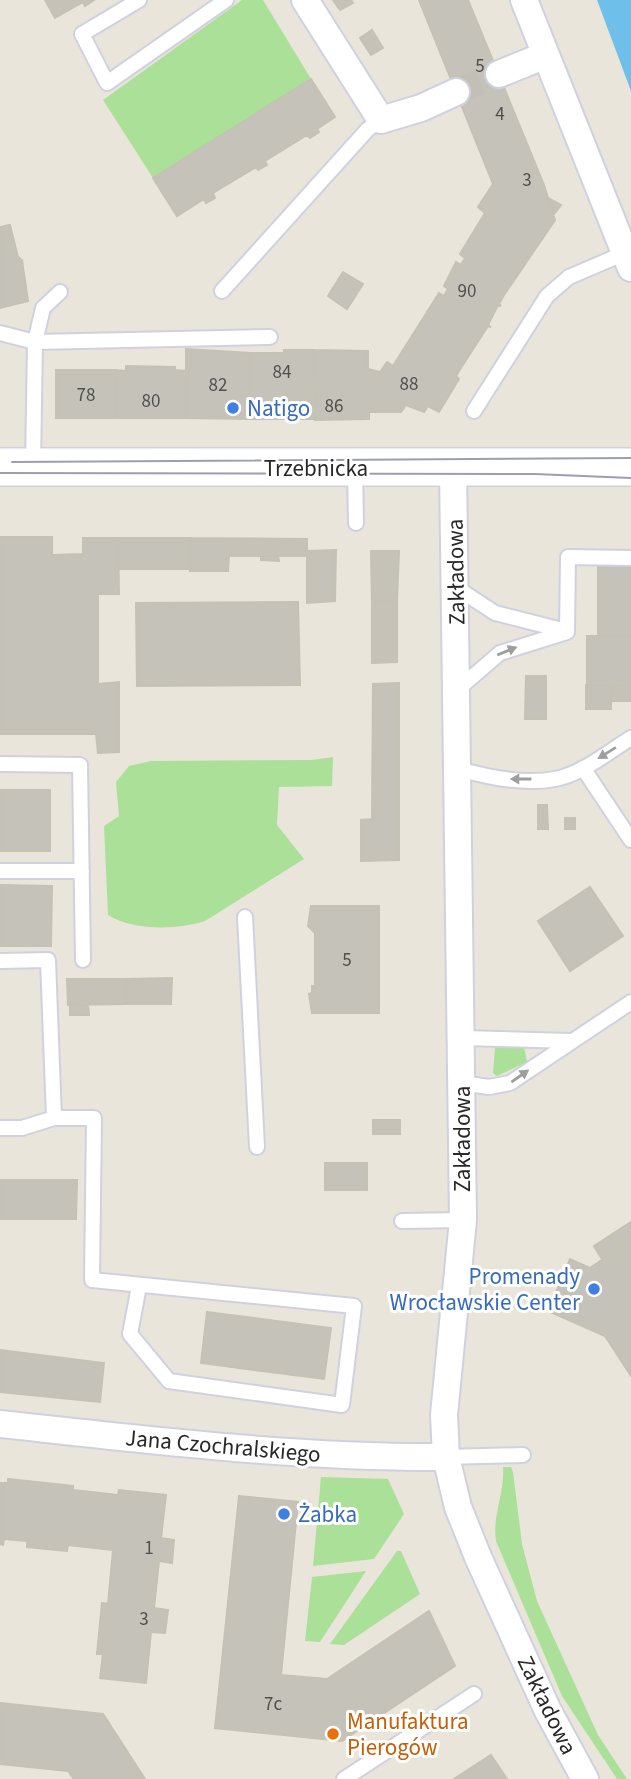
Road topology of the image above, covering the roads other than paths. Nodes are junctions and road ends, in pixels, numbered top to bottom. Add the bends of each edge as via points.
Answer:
1 (139, 0) edge
2 (226, 0) edge
3 (305, 0) edge
4 (524, 0) edge
5 (546, 55) junction
6 (499, 74) tunnel mouth
7 (456, 92) tunnel mouth
8 (381, 120) junction
9 (628, 261) edge
10 (222, 291) dead end
11 (60, 292) dead end
12 (0, 333) edge
13 (270, 337) dead end
14 (35, 342) junction
15 (474, 411) dead end
16 (16, 467) edge
17 (631, 467) edge
18 (355, 468) junction
19 (453, 468) junction
20 (356, 523) dead end
21 (631, 558) edge
22 (457, 588) junction
23 (567, 632) junction
24 (457, 690) junction
25 (631, 738) edge
26 (0, 764) edge
27 (583, 768) junction
28 (458, 769) junction
29 (631, 840) edge
30 (0, 871) edge
31 (82, 871) junction
32 (245, 917) dead end
33 (83, 960) dead end
34 (0, 961) edge
35 (631, 1002) edge
36 (462, 1038) junction
37 (571, 1041) junction
38 (462, 1083) junction
39 (54, 1118) junction
40 (0, 1128) edge
41 (257, 1147) dead end
42 (463, 1220) junction
43 (402, 1221) dead end
44 (139, 1286) junction
45 (0, 1424) edge
46 (523, 1455) dead end
47 (446, 1457) junction
48 (474, 1694) dead end
49 (344, 1779) edge
50 (585, 1779) edge

1 - 2 lane via 82,34 107,83
3 - 8 street
4 - 5 street
5 - 6 street
5 - 9 street
7 - 8 street
8 - 10 lane via 328,171
9 - 15 lane via 569,277 547,296
11 - 14 lane via 43,308
12 - 14 lane
13 - 14 lane
14 - 16 lane
16 - 18 street, Trzebnicka
17 - 19 street, Trzebnicka
18 - 19 street, Trzebnicka
18 - 20 lane
19 - 22 street, Zakładowa
21 - 23 lane via 568,556
22 - 23 lane via 495,613
22 - 24 street, Zakładowa
24 -> 23 lane via 500,653
24 - 28 street, Zakładowa
25 -> 27 lane
26 - 31 lane via 80,765
27 -> 28 lane via 555,779 492,779
27 - 29 lane
28 - 36 street, Zakładowa
30 - 31 lane
31 - 33 lane
32 - 41 lane
34 - 39 lane via 48,960
35 - 37 lane
36 - 37 lane
36 - 38 street, Zakładowa
38 -> 37 lane via 489,1087 510,1083
38 - 42 street, Zakładowa
39 - 40 lane via 22,1128
39 - 44 lane via 94,1118 92,1280
42 - 43 lane
42 - 47 street, Zakładowa via 444,1415
44 - 44 lane via 130,1334 169,1381 342,1405 354,1306
45 - 47 street, Jana Czochralskiego via 228,1449
46 - 47 lane
47 - 50 street, Zakładowa via 458,1507 478,1557 548,1712
48 - 49 lane

